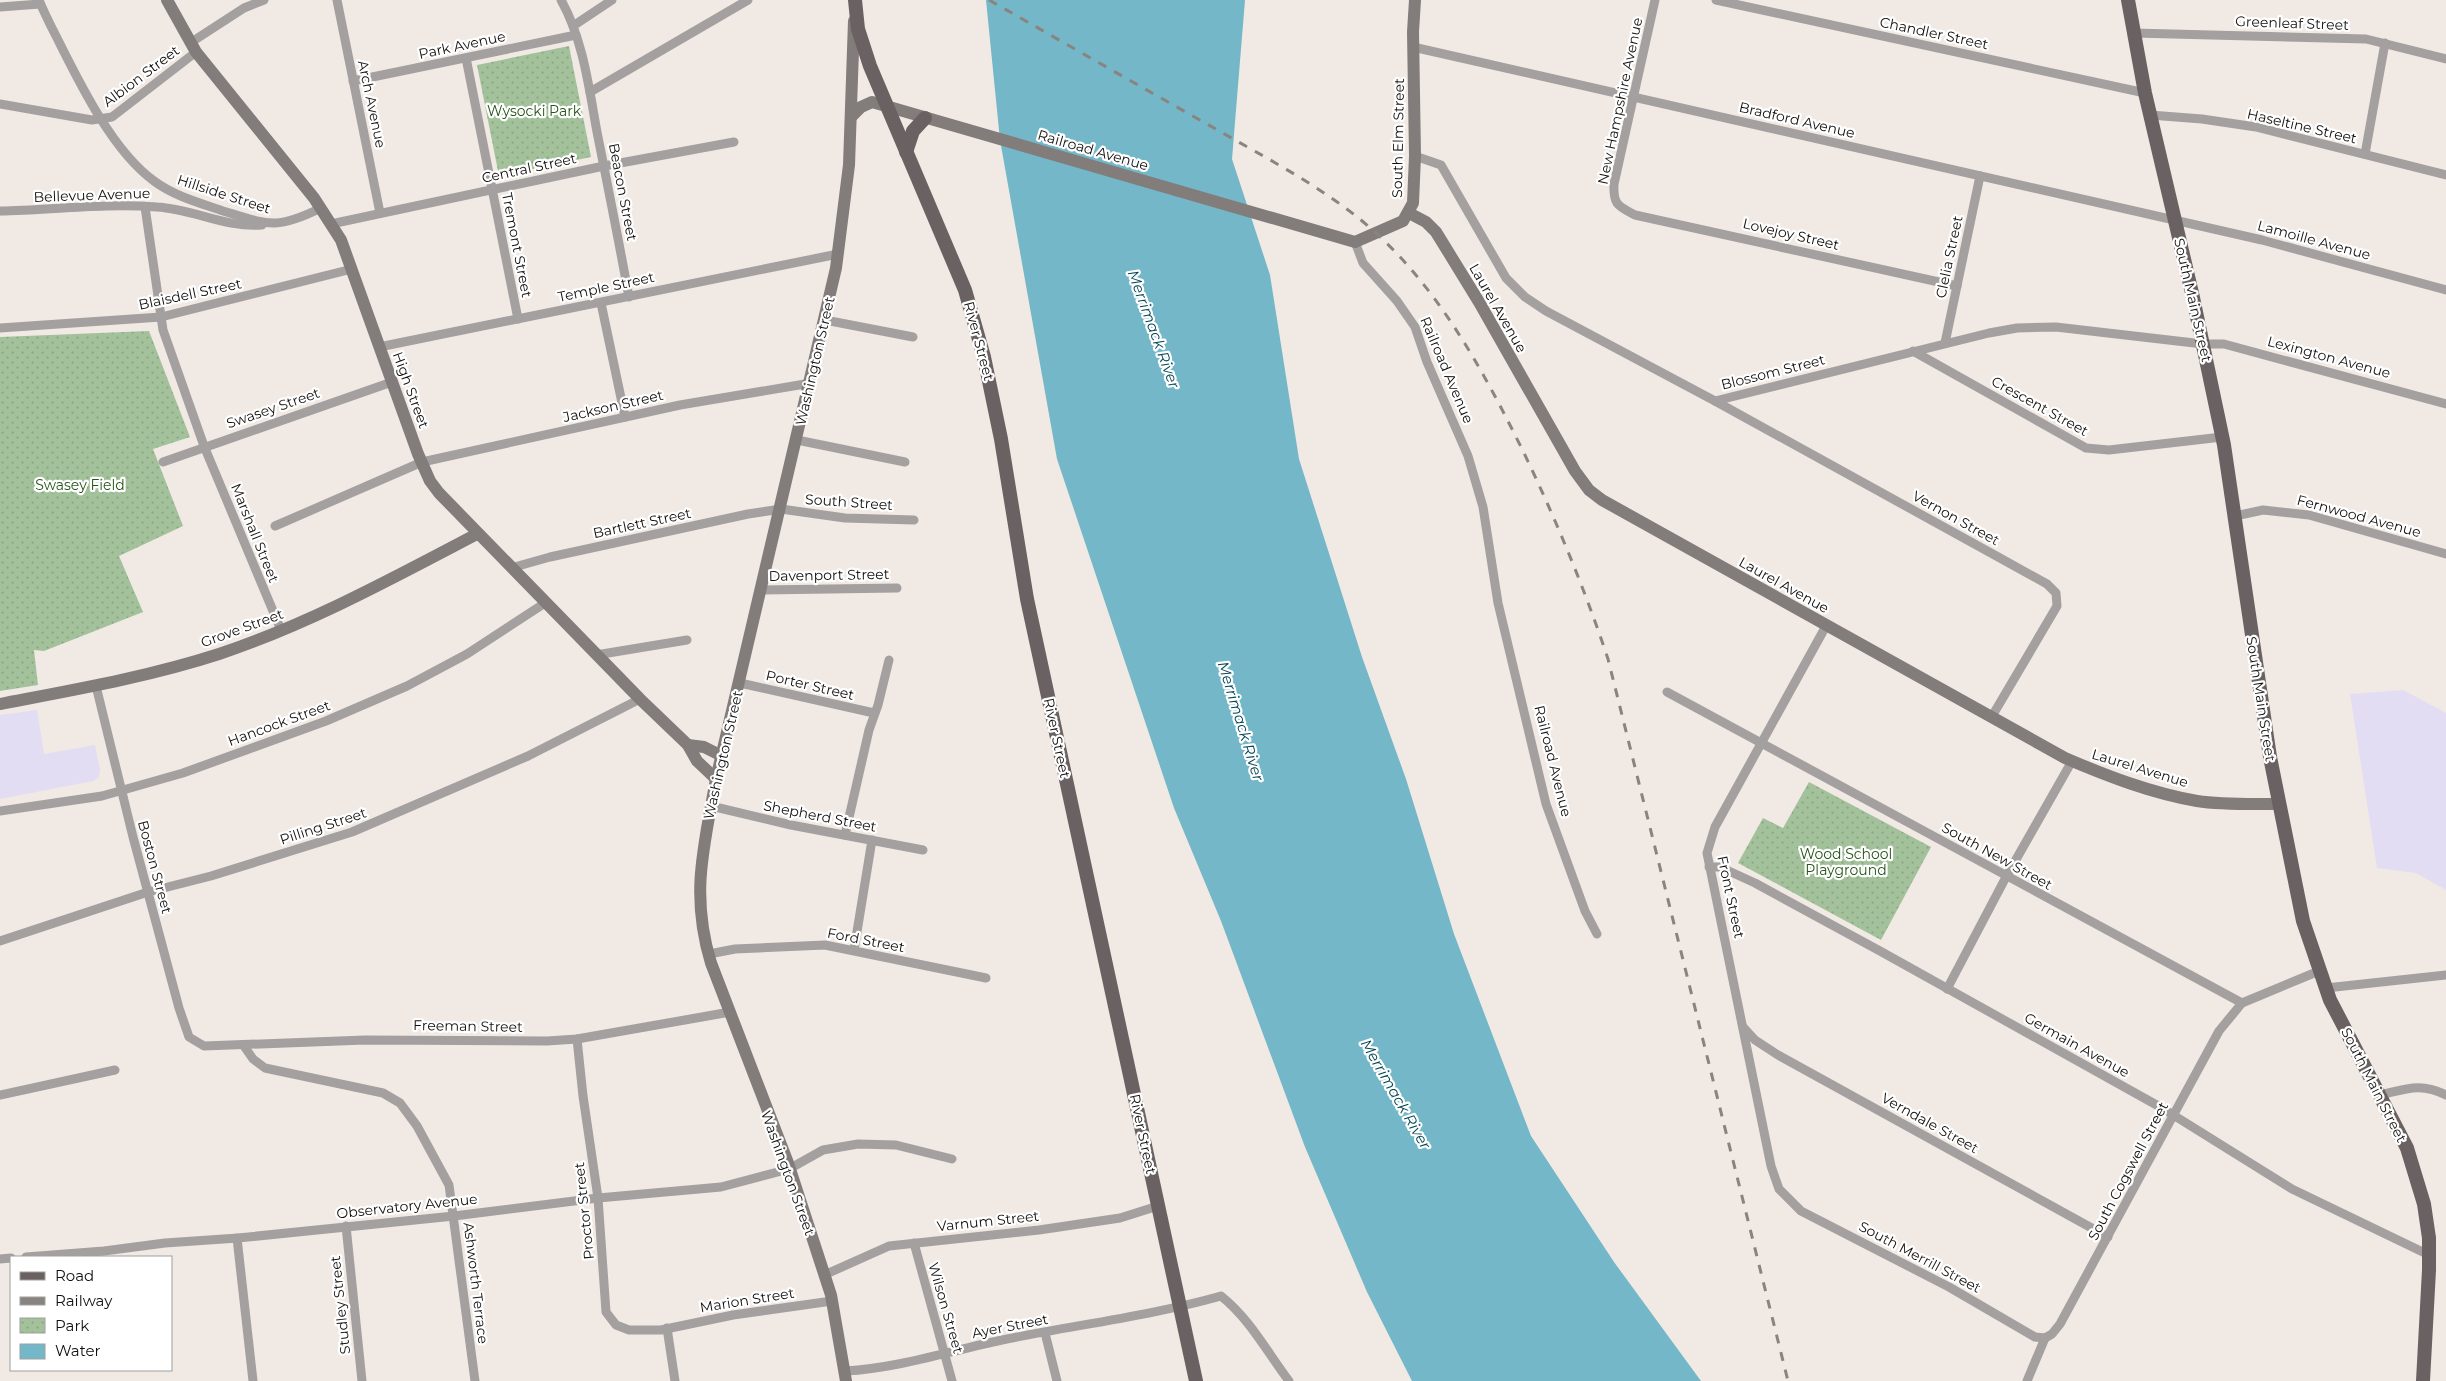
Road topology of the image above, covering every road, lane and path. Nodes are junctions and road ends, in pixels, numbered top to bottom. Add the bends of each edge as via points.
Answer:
1 (167, 0) edge
2 (264, 0) edge
3 (337, 0) edge
4 (561, 0) edge
5 (612, 0) edge
6 (748, 0) edge
7 (1415, 0) edge
8 (1656, 0) edge
9 (1716, 0) edge
10 (2128, 0) edge
11 (40, 2) edge
12 (243, 4) edge
13 (0, 6) edge
14 (855, 6) edge
15 (575, 31) junction
16 (2134, 33) junction
17 (2385, 43) junction
18 (193, 48) junction
19 (1413, 48) junction
20 (466, 58) junction
21 (2446, 59) edge
22 (353, 82) junction
23 (590, 92) junction
24 (2145, 93) junction
25 (1633, 97) junction
26 (0, 104) edge
27 (887, 106) junction
28 (2150, 115) junction
29 (851, 117) junction
30 (926, 118) junction
31 (103, 120) junction
32 (734, 142) dead end
33 (906, 152) junction
34 (2365, 154) junction
35 (1415, 156) junction
36 (604, 166) junction
37 (2446, 175) edge
38 (1980, 176) junction
39 (492, 190) junction
40 (145, 207) junction
41 (1619, 207) joint
42 (321, 208) junction
43 (0, 211) edge
44 (380, 213) junction
45 (1409, 213) junction
46 (2174, 220) junction
47 (331, 224) junction
48 (273, 225) junction
49 (1350, 240) junction
50 (838, 254) junction
51 (352, 269) junction
52 (1957, 286) junction
53 (2446, 290) edge
54 (629, 297) junction
55 (601, 302) junction
56 (161, 317) junction
57 (518, 319) junction
58 (825, 320) junction
59 (0, 328) edge
60 (913, 337) dead end
61 (1946, 343) junction
62 (2203, 344) junction
63 (379, 346) junction
64 (1913, 351) junction
65 (392, 382) junction
66 (811, 383) junction
67 (1715, 401) junction
68 (2446, 404) edge
69 (625, 417) junction
70 (2222, 437) junction
71 (797, 440) junction
72 (204, 446) junction
73 (163, 462) dead end
74 (422, 462) junction
75 (905, 462) dead end
76 (781, 509) junction
77 (2235, 516) junction
78 (914, 520) dead end
79 (275, 526) dead end
80 (477, 534) junction
81 (2446, 554) edge
82 (511, 568) junction
83 (897, 588) dead end
84 (762, 590) junction
85 (545, 603) junction
86 (1826, 626) junction
87 (281, 630) junction
88 (687, 640) dead end
89 (596, 655) junction
90 (889, 660) dead end
91 (740, 683) junction
92 (96, 686) junction
93 (1667, 692) dead end
94 (640, 699) junction
95 (0, 704) edge
96 (874, 714) junction
97 (1991, 718) junction
98 (688, 745) junction
99 (1762, 745) junction
100 (722, 756) junction
101 (2072, 762) junction
102 (716, 779) junction
103 (121, 790) junction
104 (2278, 804) junction
105 (711, 806) junction
106 (0, 811) edge
107 (845, 835) junction
108 (872, 840) junction
109 (923, 850) dead end
110 (1709, 868) junction
111 (2006, 877) junction
112 (148, 892) junction
113 (1596, 934) dead end
114 (0, 941) edge
115 (854, 950) junction
116 (708, 954) junction
117 (2319, 970) junction
118 (2446, 975) edge
119 (986, 978) dead end
120 (2326, 988) junction
121 (1947, 989) junction
122 (2242, 1003) junction
123 (730, 1012) junction
124 (1743, 1027) junction
125 (577, 1039) junction
126 (204, 1046) joint
127 (244, 1046) junction
128 (115, 1070) dead end
129 (0, 1095) edge
130 (2446, 1095) edge
131 (2380, 1096) junction
132 (2173, 1115) junction
133 (952, 1160) dead end
134 (789, 1169) junction
135 (1784, 1196) joint
136 (598, 1198) junction
137 (1158, 1206) junction
138 (454, 1216) junction
139 (346, 1226) junction
140 (2108, 1236) junction
141 (238, 1238) junction
142 (914, 1243) junction
143 (2429, 1255) junction
144 (39, 1256) edge
145 (824, 1275) junction
146 (832, 1301) junction
147 (1180, 1308) junction
148 (667, 1328) junction
149 (1045, 1333) junction
150 (2045, 1338) junction
151 (945, 1354) junction
152 (846, 1376) edge
153 (253, 1381) edge
154 (362, 1381) edge
155 (475, 1381) edge
156 (675, 1381) edge
157 (952, 1381) edge
158 (1057, 1381) edge
159 (1196, 1381) edge
160 (1289, 1381) edge
161 (2027, 1381) edge
162 (2423, 1381) edge

1 - 18 street, High Street
2 - 12 street, Albion Street
3 - 22 street, Arch Avenue
4 - 15 street, Beacon Street
5 - 15 street
6 - 23 street
7 - 19 street, South Elm Street
8 - 25 street, New Hampshire Avenue
9 - 24 street, Chandler Street
10 - 16 main road, South Main Street
11 - 13 street
11 - 31 street, Hillside Street via 79,83
12 - 18 street, Albion Street
14 - 27 main road, Washington Street via 865,53
14 - 29 street, Washington Street
15 - 20 street, Park Avenue
15 - 23 street, Beacon Street
16 - 17 street, Greenleaf Street via 2339,38
16 - 24 main road, South Main Street
17 - 21 street, Greenleaf Street
17 - 34 street
18 - 31 street, Albion Street
18 - 42 street, High Street
19 - 25 street, Bradford Avenue
19 - 35 street, South Elm Street
20 - 22 street, Park Avenue
20 - 39 street, Tremont Street
22 - 44 street, Arch Avenue
23 - 36 street, Beacon Street
24 - 28 main road, South Main Street
25 - 38 street, Bradford Avenue
25 - 41 street, New Hampshire Avenue via 1614,184 1614,197
26 - 31 street
27 - 29 street via 872,102 861,106
27 - 30 street, Railroad Avenue
27 - 33 main road, River Street
28 - 34 street, Haseltine Street via 2256,127
28 - 46 main road, South Main Street
29 - 50 street, Washington Street via 849,165
30 - 33 main road via 913,131
30 - 49 street, Railroad Avenue
31 - 48 street, Hillside Street via 134,162 160,186 209,206
32 - 36 street, Central Street
33 - 137 main road, River Street via 965,290 984,357 1027,599
34 - 37 street, Haseltine Street
35 - 45 street, South Elm Street via 1414,197
35 - 67 street, Blossom Street via 1441,166 1506,278 1525,298
36 - 39 street, Central Street
36 - 54 street, Beacon Street
38 - 46 street, Bradford Avenue
38 - 52 street, Clelia Street
39 - 44 street, Central Street
39 - 57 street, Tremont Street
40 - 43 street, Bellevue Avenue
40 - 48 street, Bellevue Avenue via 169,208 237,225
40 - 56 street
41 - 52 street, Lovejoy Street via 1635,215
42 - 47 street, High Street
42 - 48 street, Hillside Street
44 - 47 street, Central Street
45 - 49 street, South Elm Street via 1403,221
45 - 86 street, Laurel Avenue via 1436,232 1574,471 1589,490
46 - 53 street, Lamoille Avenue via 2262,240
46 - 62 main road, South Main Street
47 - 51 street, High Street
49 - 113 street, Railroad Avenue via 1363,263 1415,327 1468,456 1483,507 1496,594 1546,804
50 - 54 street, Temple Street
50 - 58 street, Washington Street
51 - 56 street, Blaisdell Street
51 - 63 street, High Street
52 - 61 street, Clelia Street
54 - 55 street, Temple Street
55 - 57 street, Temple Street
55 - 69 street
56 - 59 street, Blaisdell Street
56 - 72 street, Marshall Street via 162,330
57 - 63 street, Temple Street
58 - 60 street
58 - 66 street, Washington Street
61 - 62 street, Blossom Street via 1989,332 2056,327
61 - 64 street, Blossom Street
62 - 68 street, Lexington Avenue via 2224,344 2249,350
62 - 70 main road, South Main Street
63 - 65 street, High Street
64 - 67 street, Blossom Street
64 - 70 street, Crescent Street via 2086,448 2109,450
65 - 72 street, Swasey Street
65 - 74 street, High Street
66 - 69 street, Jackson Street
66 - 71 street, Washington Street
67 - 97 street, Vernon Street via 2008,562 2047,584 2056,593 2057,606
69 - 74 street, Jackson Street
70 - 77 main road, South Main Street
71 - 75 street
71 - 76 street, Washington Street
72 - 73 street, Swasey Street
72 - 87 street, Marshall Street
74 - 79 street, Jackson Street
74 - 80 street, High Street via 439,493
76 - 78 street, South Street via 845,518
76 - 82 street, Bartlett Street
76 - 84 street, Washington Street
77 - 81 street, Fernwood Avenue via 2263,510 2309,515
77 - 104 main road, South Main Street
80 - 82 street, High Street
80 - 87 street, Grove Street via 377,587
82 - 85 street, High Street
83 - 84 street, Davenport Street
84 - 91 street, Washington Street
85 - 89 street, High Street
85 - 103 street, Hancock Street via 467,654 367,704 183,773
86 - 97 street, Laurel Avenue
86 - 99 street, Front Street
87 - 92 street, Grove Street via 195,661
88 - 89 street
89 - 94 street, High Street
90 - 96 street
91 - 96 street, Porter Street
91 - 100 street, Washington Street
92 - 95 street, Grove Street
92 - 103 street, Boston Street
93 - 99 street, South New Street
94 - 98 street, High Street
94 - 112 street, Pilling Street via 536,753 386,818 220,873
96 - 107 street
97 - 101 street, Laurel Avenue
98 - 100 street, High Street via 704,747
98 - 102 street, High Street via 697,761
99 - 110 street, Front Street via 1715,828 1707,853
99 - 111 street, South New Street
100 - 102 street, Washington Street
101 - 104 street, Laurel Avenue via 2132,784 2198,801
101 - 111 street
102 - 105 street, Washington Street
103 - 106 street, Hancock Street via 102,796
103 - 112 street, Boston Street
104 - 117 main road, South Main Street via 2303,921
105 - 107 street, Shepherd Street
105 - 116 street, Washington Street via 699,880
107 - 108 street, Shepherd Street
108 - 109 street, Shepherd Street
108 - 115 street
110 - 121 street, Germain Avenue via 1720,867 1754,883
110 - 124 street, Front Street
111 - 121 street
111 - 122 street, South New Street
112 - 114 street, Pilling Street
112 - 126 street, Boston Street via 189,1036
115 - 116 street, Ford Street via 810,945 735,949
115 - 119 street, Ford Street
116 - 123 street, Washington Street
117 - 120 main road, South Main Street
117 - 122 street
118 - 120 street
120 - 131 main road, South Main Street
121 - 132 street, Germain Avenue
122 - 132 street, South Cogswell Street via 2219,1031
123 - 125 street, Freeman Street
123 - 134 street, Washington Street
124 - 135 street, Front Street via 1771,1166
124 - 140 street, Verndale Street via 1755,1040 1778,1055
125 - 127 street, Freeman Street via 365,1040
125 - 136 street, Proctor Street via 582,1096
126 - 127 street, Freeman Street
127 - 138 street, Ashworth Terrace via 265,1068 355,1085 383,1093 400,1103 417,1126 449,1184
128 - 129 street
130 - 131 street via 2419,1086
131 - 143 main road, South Main Street via 2407,1148 2416,1175 2425,1212
132 - 140 street, South Cogswell Street
132 - 143 street, Germain Avenue via 2292,1189
133 - 134 street, Observatory Avenue via 896,1145 858,1144 823,1150
134 - 136 street, Observatory Avenue via 721,1187
134 - 145 street, Washington Street
135 - 150 street, South Merrill Street via 1815,1219 1949,1287 2035,1336
136 - 138 street, Observatory Avenue
136 - 148 street, Proctor Street via 606,1312 616,1325 629,1330
137 - 142 street, Varnum Street via 1120,1218
137 - 147 main road, River Street
138 - 139 street, Observatory Avenue
138 - 155 street, Ashworth Terrace
139 - 141 street, Observatory Avenue
139 - 154 street, Studley Street
140 - 150 street, South Cogswell Street via 2060,1324
141 - 144 street, Observatory Avenue
141 - 153 street
142 - 145 street, Varnum Street via 889,1246
142 - 151 street, Wilson Street
143 - 162 main road, South Main Street
145 - 146 street, Washington Street
146 - 148 street, Marion Street
146 - 152 street, Washington Street
147 - 149 street, Ayer Street via 1138,1313
147 - 159 main road, River Street
147 - 160 street, Ayer Street via 1221,1296 1253,1329
148 - 156 street
149 - 151 street, Ayer Street
149 - 158 street
150 - 161 street
151 - 152 street, Ayer Street
151 - 157 street, Wilson Street

